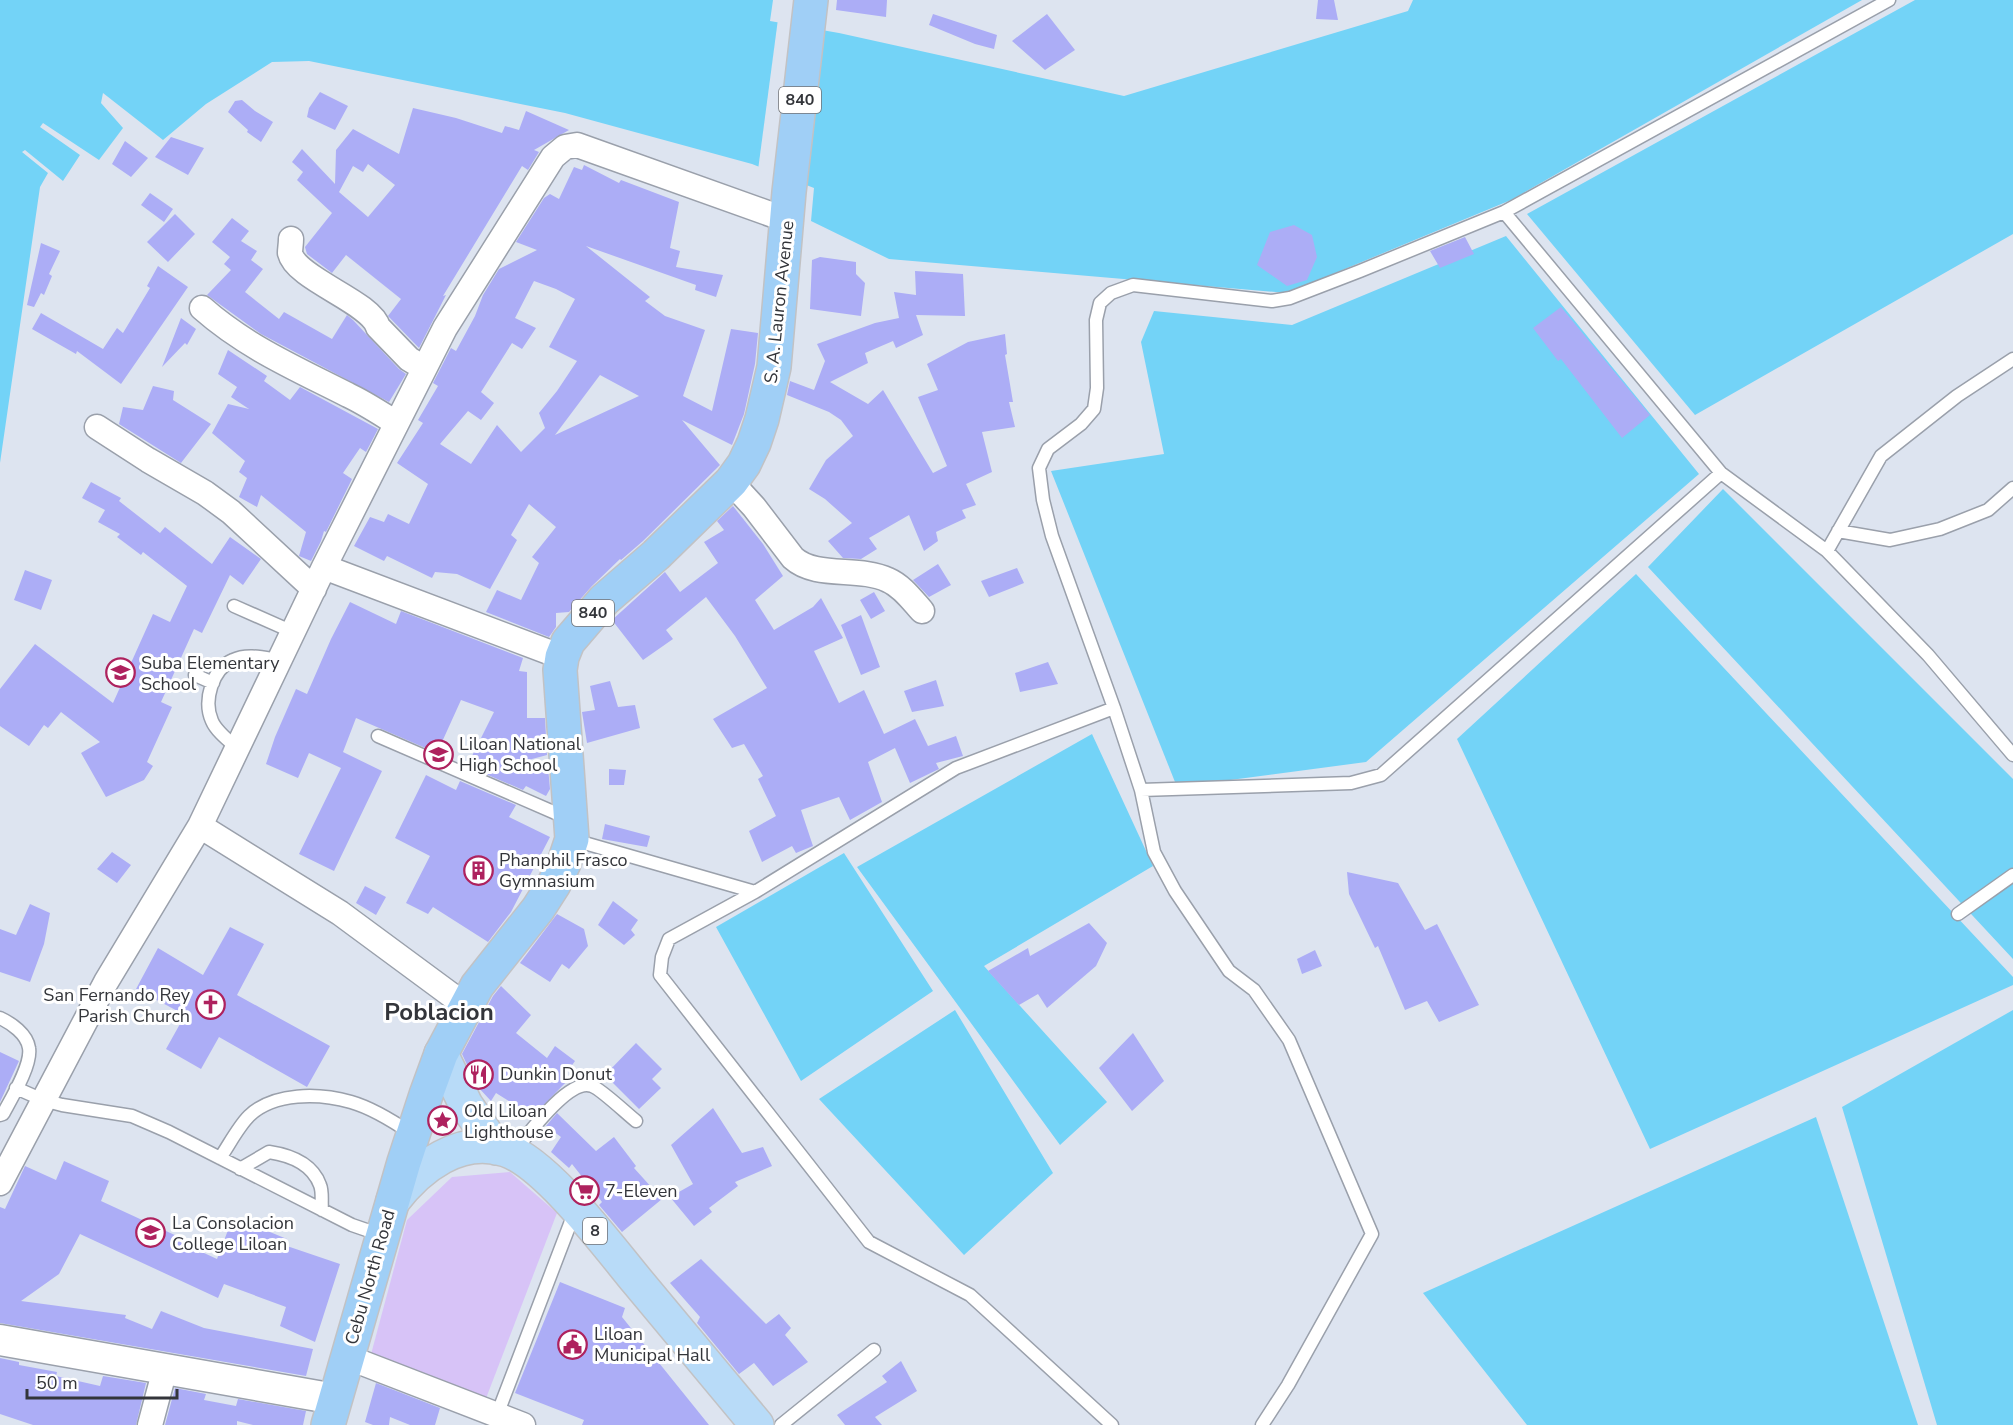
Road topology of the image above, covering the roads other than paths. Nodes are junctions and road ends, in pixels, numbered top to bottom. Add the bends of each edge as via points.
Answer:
1 (1889, 0) edge
2 (811, 4) edge
3 (788, 206) junction
4 (1504, 212) junction
5 (291, 240) dead end
6 (202, 308) dead end
7 (2013, 359) edge
8 (424, 368) junction
9 (396, 423) junction
10 (97, 427) dead end
11 (1721, 473) junction
12 (731, 482) junction
13 (2013, 488) edge
14 (1838, 531) junction
15 (1827, 551) junction
16 (324, 567) junction
17 (314, 589) junction
18 (234, 606) dead end
19 (922, 611) dead end
20 (293, 632) junction
21 (562, 657) junction
22 (279, 660) junction
23 (195, 675) dead end
24 (213, 683) junction
25 (1114, 708) junction
26 (378, 736) dead end
27 (237, 748) junction
28 (2013, 755) edge
29 (1141, 790) junction
30 (200, 825) junction
31 (571, 829) junction
32 (2013, 875) edge
33 (755, 892) junction
34 (1960, 913) dead end
35 (466, 1006) junction
36 (0, 1018) edge
37 (441, 1054) junction
38 (16, 1088) junction
39 (43, 1100) junction
40 (0, 1115) edge
41 (636, 1121) dead end
42 (413, 1135) junction
43 (505, 1151) junction
44 (220, 1158) junction
45 (240, 1169) junction
46 (0, 1183) edge
47 (393, 1201) junction
48 (576, 1209) junction
49 (322, 1210) junction
50 (382, 1235) junction
51 (0, 1340) edge
52 (874, 1350) dead end
53 (347, 1357) junction
54 (165, 1369) junction
55 (331, 1412) edge
56 (497, 1414) junction
57 (150, 1425) edge
58 (523, 1425) edge
59 (758, 1425) edge
60 (781, 1425) edge
61 (1113, 1425) edge
62 (1262, 1425) edge

1 - 4 lane
2 - 3 highway, S. A. Lauron Avenue / 840
3 - 8 street via 577,146 565,147 546,167
3 - 12 highway, S. A. Lauron Avenue / 840 via 769,394 754,443
4 - 11 lane
4 - 25 lane via 1290,298 1272,301 1133,285 1111,293 1100,303 1096,320 1094,409 1048,449 1039,468 1052,536
5 - 8 street via 290,254 297,264 357,305 409,359
6 - 9 street via 261,352
7 - 14 lane via 1957,396 1881,456
8 - 9 street
9 - 16 street
10 - 17 street via 231,512
11 - 15 lane
11 - 29 lane via 1381,775 1351,783
12 - 19 street via 800,563 884,578 898,586
12 - 21 highway, S. A. Lauron Avenue / 840 via 604,600 568,642
13 - 14 lane via 1988,510 1940,529 1890,540
14 - 15 lane
15 - 28 lane via 1928,655
16 - 17 street
16 - 21 street
17 - 20 street
18 - 20 lane
20 - 22 street
21 - 31 highway, S. A. Lauron Avenue / 840
22 - 24 lane via 233,660 219,671
22 - 27 street
23 - 24 lane
24 - 27 lane via 208,697 212,723
25 - 29 lane
25 - 33 lane via 956,768
26 - 31 lane
27 - 30 street
29 - 62 lane via 1154,852 1175,891 1229,970 1254,990 1289,1040 1372,1234
30 - 35 street via 340,913
30 - 39 street via 106,982
31 - 33 lane
31 - 35 highway, S. A. Lauron Avenue / 840 via 564,863 554,885
32 - 34 lane
33 - 61 lane via 669,939 660,975 869,1242 970,1294
35 - 37 highway, S. A. Lauron Avenue / 840
36 - 38 lane via 20,1032 29,1047 28,1061
37 - 42 highway, S. A. Lauron Avenue / 840
37 - 43 main road via 466,1105
38 - 39 lane
38 - 40 lane
39 - 44 lane via 132,1116
39 - 46 street
41 - 43 lane via 592,1086 582,1085
42 - 44 lane via 390,1119 351,1102 309,1096 281,1100 248,1117
42 - 47 highway, S. A. Lauron Avenue / 840
43 - 47 main road, Cebu North Road via 473,1148 440,1157 416,1174
43 - 48 main road, 8 via 544,1175
44 - 45 lane
45 - 49 lane
45 - 49 lane via 269,1152 291,1156 309,1168 320,1185
47 - 50 highway, Cebu North Road
48 - 56 lane
48 - 59 main road, 8
49 - 50 lane
50 - 53 highway, Cebu North Road
51 - 54 street
52 - 60 lane
53 - 55 highway, Cebu North Road
53 - 56 street
54 - 55 street
54 - 57 street
56 - 58 street

